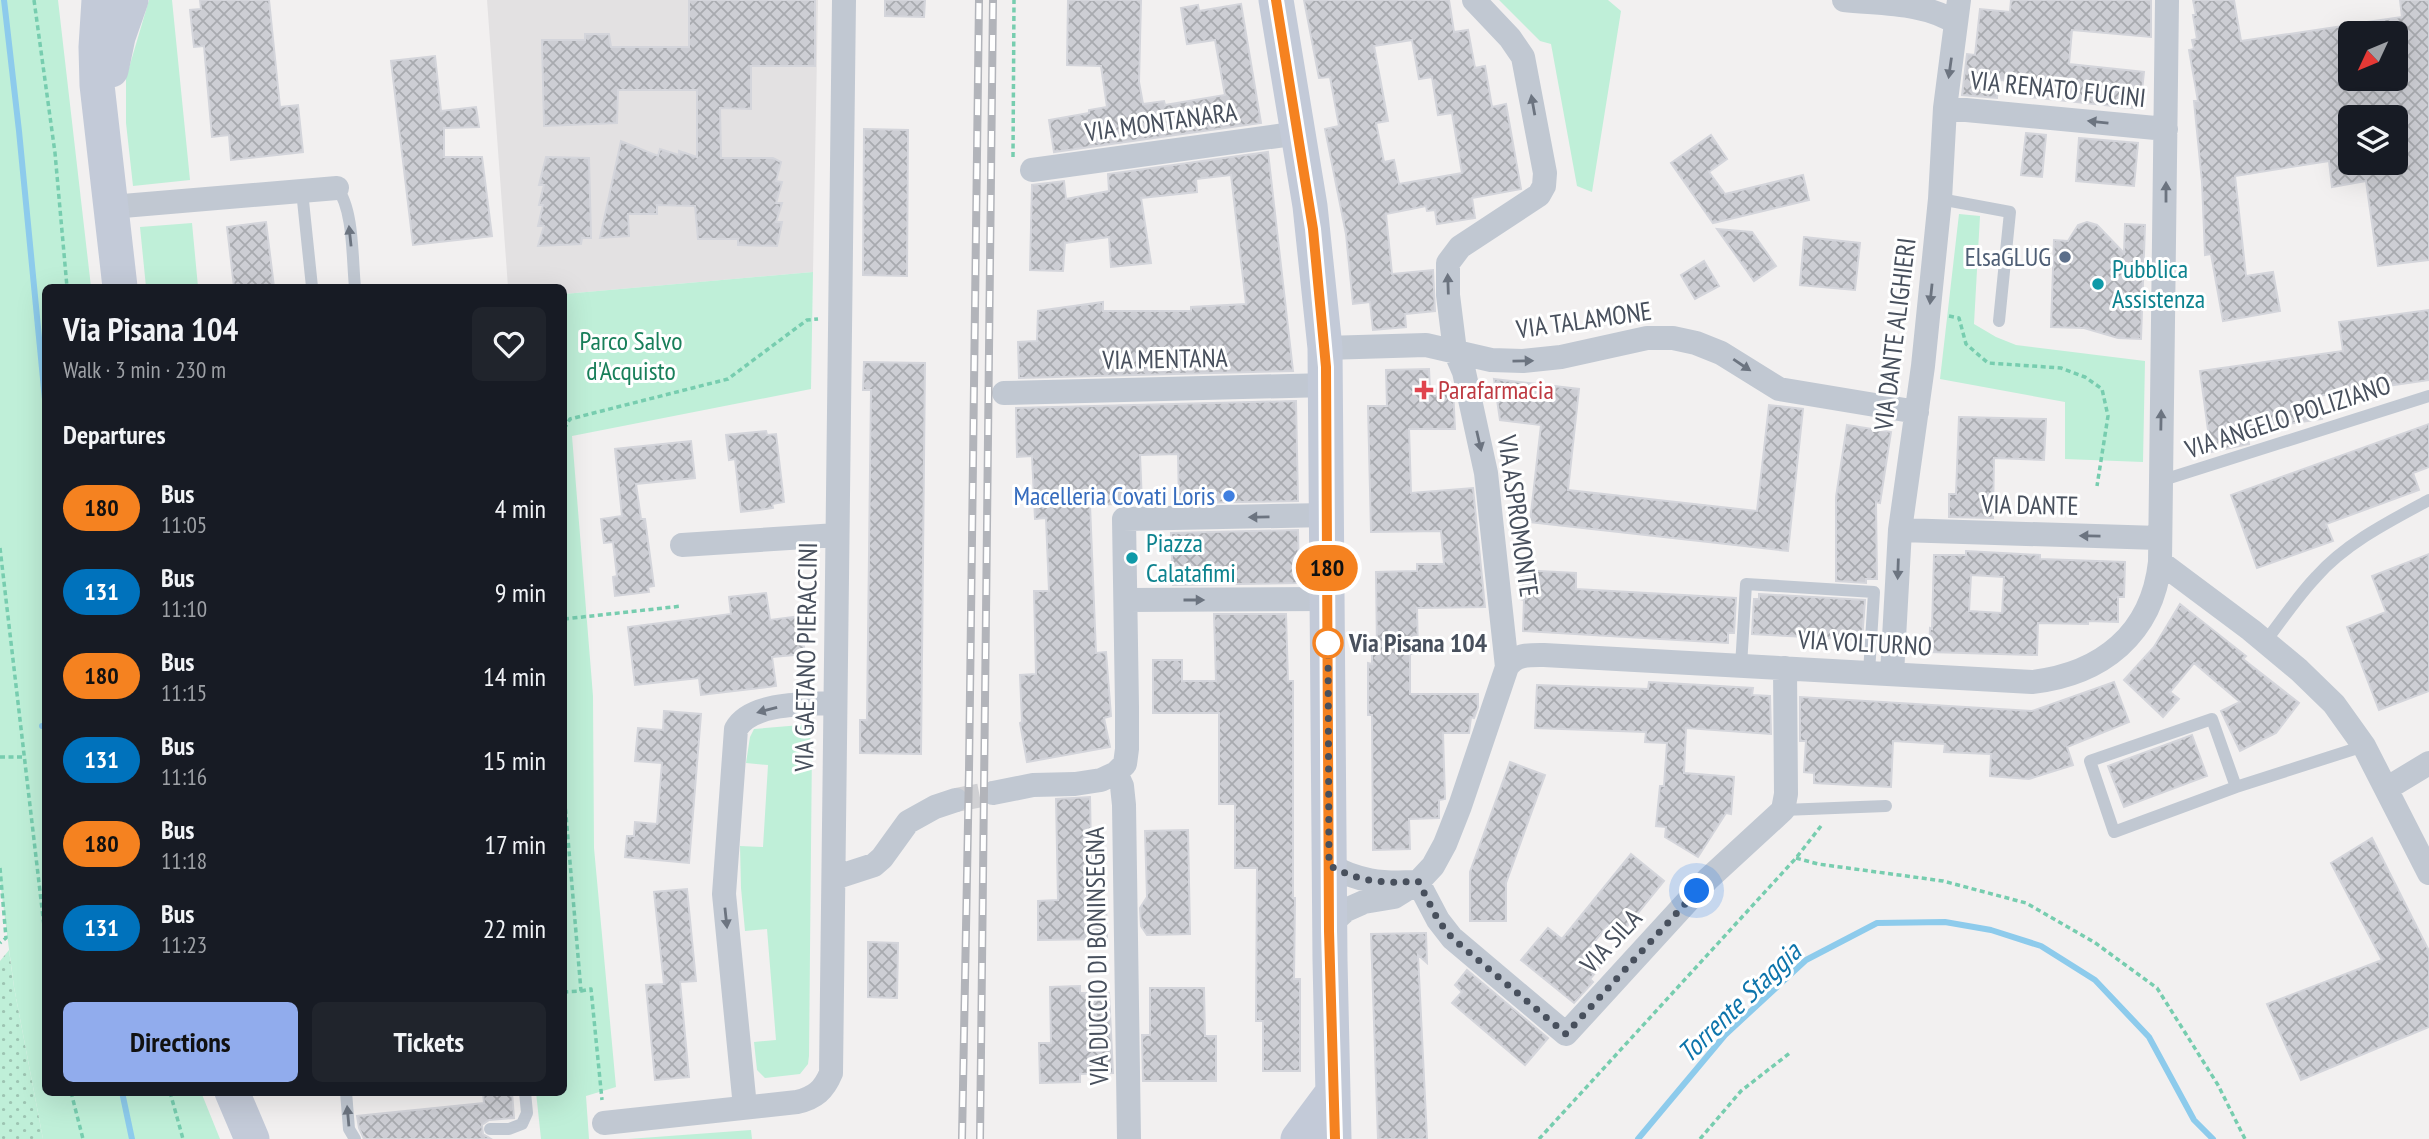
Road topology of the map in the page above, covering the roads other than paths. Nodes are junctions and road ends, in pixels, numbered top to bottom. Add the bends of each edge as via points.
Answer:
1 (99, 0) edge
2 (131, 0) edge
3 (844, 0) edge
4 (1276, 0) edge
5 (1474, 0) edge
6 (1844, 0) edge
7 (2167, 0) edge
8 (1957, 11) edge
9 (1945, 108) junction
10 (102, 118) junction
11 (2166, 129) junction
12 (1298, 133) junction
13 (1032, 170) road end
14 (337, 188) joint
15 (302, 191) junction
16 (1940, 199) junction
17 (111, 207) junction
18 (120, 284) edge
19 (312, 284) edge
20 (355, 284) edge
21 (1999, 321) dead end
22 (1325, 348) junction
23 (1455, 351) junction
24 (1326, 385) junction
25 (1004, 393) dead end
26 (2429, 396) edge
27 (1917, 412) junction
28 (2160, 481) junction
29 (2429, 500) edge
30 (1327, 515) junction
31 (1900, 530) junction
32 (837, 535) junction
33 (682, 545) dead end
34 (2159, 550) junction
35 (1327, 599) junction
36 (1126, 600) junction
37 (2265, 642) junction
38 (1741, 666) junction
39 (1507, 667) junction
40 (1785, 668) junction
41 (1881, 673) junction
42 (835, 703) junction
43 (2364, 746) junction
44 (2429, 764) edge
45 (1116, 773) junction
46 (2236, 787) junction
47 (2386, 789) junction
48 (993, 793) tunnel mouth
49 (956, 800) tunnel mouth
50 (1886, 806) dead end
51 (1783, 810) junction
52 (1329, 865) junction
53 (2429, 873) edge
54 (834, 878) junction
55 (1418, 881) junction
56 (1329, 931) junction
57 (1333, 1092) junction
58 (234, 1096) edge
59 (346, 1096) edge
60 (525, 1096) edge
61 (745, 1107) junction
62 (604, 1123) road end
63 (490, 1129) dead end
64 (252, 1139) edge
65 (355, 1139) edge
66 (1129, 1139) edge
67 (1298, 1139) edge
68 (1335, 1139) edge

1 - 10 main road via 96,71
2 - 10 main road via 115,50
3 - 32 street, VIA GAETANO PIERACCINI
4 - 12 main road
23 -> 5 street, VIA ASPROMONTE via 1447,283 1450,259 1460,247 1535,199 1545,180 1525,63 1516,45
6 - 8 street via 1935,13
7 - 11 street, VIA VOLTURNO
8 -> 9 street, VIA DANTE ALIGHIERI
11 -> 9 street, VIA RENATO FUCINI
9 - 16 street, VIA DANTE ALIGHIERI
10 - 17 main road
28 -> 11 street, VIA VOLTURNO
12 - 13 street, VIA MONTANARA
12 - 22 main road
14 - 15 street
20 -> 14 lane via 347,210
15 - 17 street
15 - 19 lane
16 - 21 lane via 2010,212
16 -> 27 street, VIA DANTE ALIGHIERI
17 - 18 main road
22 - 23 street, VIA TALAMONE via 1418,344
22 - 24 main road
23 -> 27 street, VIA TALAMONE via 1491,360 1533,361 1647,338 1672,338 1721,353 1779,389
23 -> 39 street, VIA ASPROMONTE via 1486,473
24 - 25 street, VIA MENTANA
24 - 30 main road
26 - 28 lane, VIA ANGELO POLIZIANO
27 - 31 street, VIA DANTE ALIGHIERI
28 - 34 street, VIA VOLTURNO
29 - 37 lane via 2329,564
30 - 35 main road
30 -> 36 street via 1124,519
34 -> 31 street, VIA DANTE
31 -> 41 street, VIA DANTE ALIGHIERI
32 - 33 street
32 - 42 street, VIA GAETANO PIERACCINI
34 - 37 street
34 - 41 street, VIA VOLTURNO via 2152,596 2138,626 2117,648 2079,671 2015,682
36 -> 35 street
35 - 52 main road
36 - 45 street via 1127,756
37 - 43 street via 2334,704
38 - 39 street, VIA VOLTURNO via 1538,654 1518,657
38 - 40 street, VIA VOLTURNO
38 - 41 lane via 1746,584 1874,592
39 - 55 street, VIA ASPROMONTE via 1445,844
40 - 41 street, VIA VOLTURNO
40 - 51 street via 1787,786
42 - 54 street, VIA GAETANO PIERACCINI
42 -> 61 street via 764,710 747,717 736,729 724,894
43 - 46 lane
43 - 47 street
44 - 47 street
45 - 48 street via 1093,781
45 - 66 street, VIA DUCCIO DI BONINSEGNA via 1125,806
46 - 46 lane via 2114,832 2090,761 2212,719
47 - 53 street
49 - 54 street via 908,822 874,865
50 - 51 lane
51 - 55 street, VIA SILA via 1708,879 1566,1034 1452,938
52 - 55 street via 1370,882
52 - 56 main road
54 - 61 street, VIA GAETANO PIERACCINI via 833,1060 829,1078 820,1091 804,1100
55 - 56 street, VIA ASPROMONTE via 1394,897 1352,907
56 - 57 main road
57 - 67 main road
57 - 68 main road
58 - 64 main road
65 -> 59 lane via 349,1129
60 - 63 lane via 527,1113 522,1124
61 - 62 street, VIA GAETANO PIERACCINI

